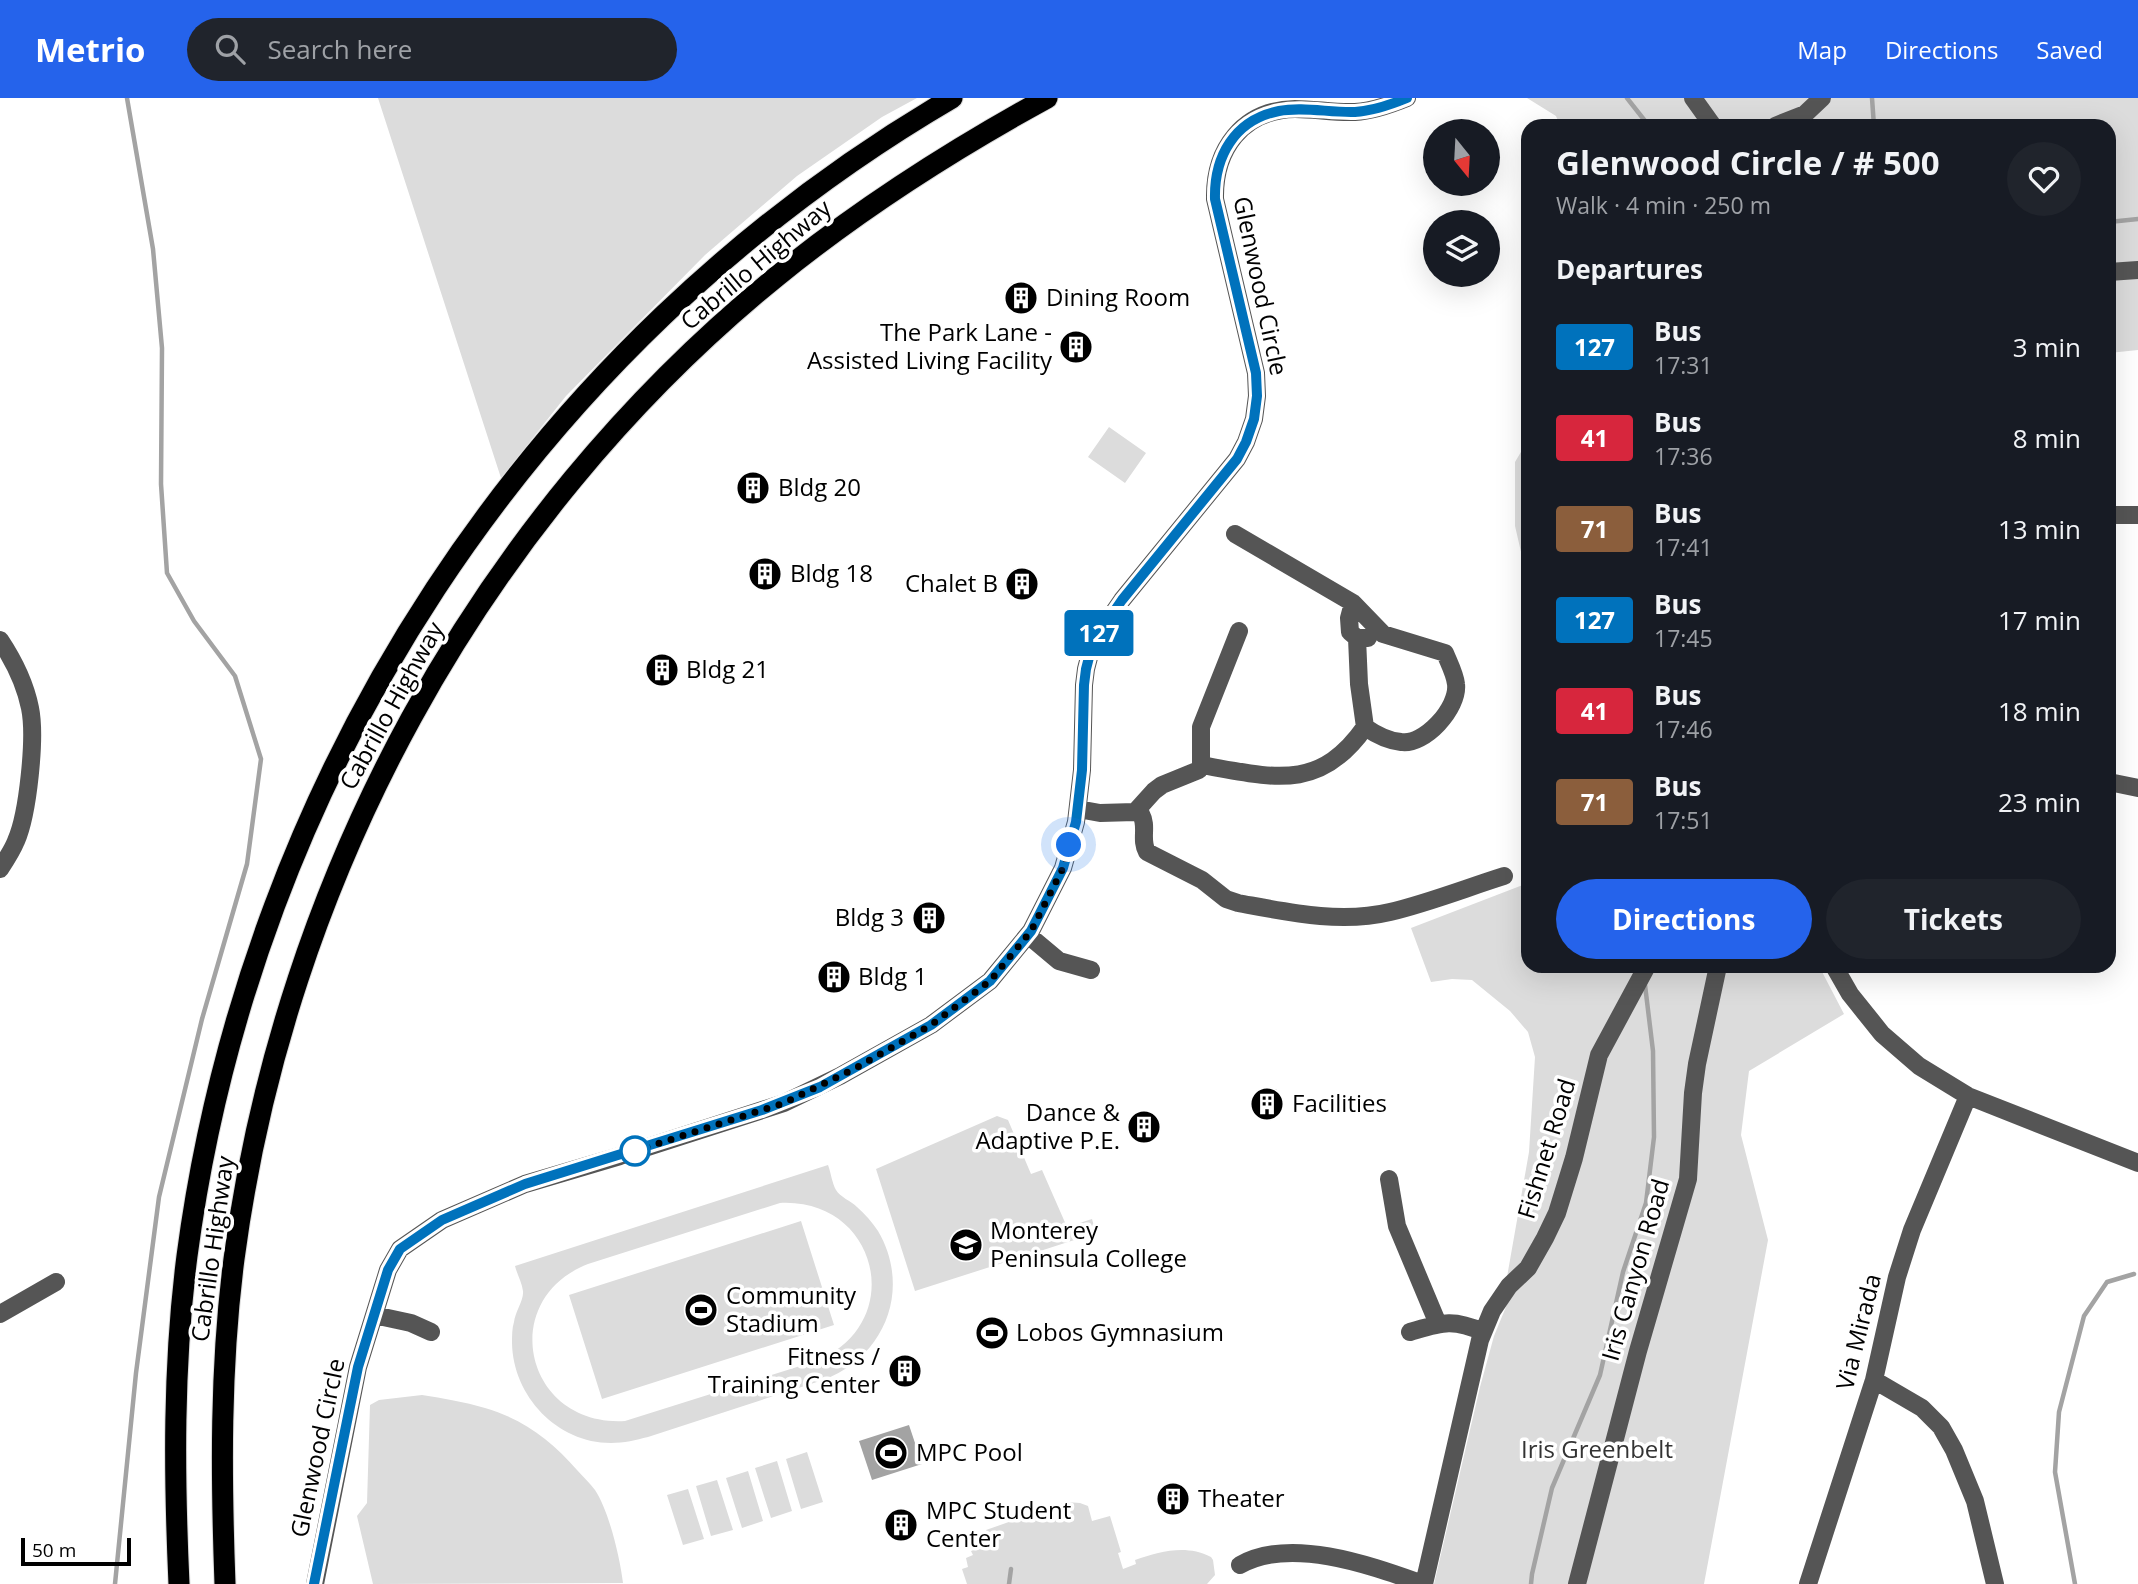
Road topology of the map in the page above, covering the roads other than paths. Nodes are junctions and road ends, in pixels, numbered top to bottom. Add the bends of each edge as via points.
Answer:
1 (952, 98) edge
2 (1047, 98) edge
3 (1407, 98) edge
4 (1693, 98) edge
5 (1822, 98) edge
6 (1708, 119) edge
7 (1792, 119) edge
8 (2138, 270) edge
9 (2116, 272) edge
10 (2116, 515) edge
11 (2138, 515) edge
12 (1235, 534) dead end
13 (1353, 603) junction
14 (1238, 631) dead end
15 (1383, 634) junction
16 (1357, 638) junction
17 (0, 640) edge
18 (1365, 727) junction
19 (1201, 765) junction
20 (2116, 783) edge
21 (2138, 788) edge
22 (1078, 809) junction
23 (1135, 812) junction
24 (0, 869) edge
25 (1504, 876) dead end
26 (1028, 935) junction
27 (1091, 970) dead end
28 (1643, 973) edge
29 (1717, 973) edge
30 (1838, 973) edge
31 (1968, 1096) junction
32 (2138, 1163) edge
33 (1389, 1179) dead end
34 (56, 1282) dead end
35 (0, 1314) edge
36 (374, 1315) junction
37 (1438, 1324) junction
38 (431, 1332) dead end
39 (1410, 1332) dead end
40 (1483, 1332) junction
41 (1874, 1380) junction
42 (1240, 1565) dead end
43 (179, 1584) edge
44 (225, 1584) edge
45 (314, 1584) edge
46 (1424, 1584) edge
47 (1577, 1584) edge
48 (1808, 1584) edge
49 (1995, 1584) edge

1 - 43 highway, Cabrillo Highway via 781,214 707,275 612,367 547,439 467,542 396,650 349,736 306,825 260,944 223,1069 202,1163 187,1259 176,1381
2 - 44 highway, Cabrillo Highway via 877,201 783,272 705,340 615,431 552,505 483,600 411,719 318,919 285,1021 253,1146 233,1263 224,1359
3 - 22 street, Glenwood Circle via 1366,111 1279,111 1254,121 1226,147 1216,173 1215,199 1256,373 1254,419 1228,472 1093,642 1084,685
4 - 6 street
5 - 7 street
8 - 9 street
10 - 11 street
12 - 13 street
13 - 15 street
13 - 16 street via 1350,632
14 - 19 street via 1201,727
15 - 16 street
15 - 18 street via 1445,653 1457,686 1452,706 1421,739 1403,743
16 - 18 street
17 - 24 street via 26,691 32,746 22,822
18 - 19 street via 1337,760 1304,774 1266,775
19 - 23 street via 1196,772 1162,785
20 - 21 street
22 - 23 street
22 - 26 street, Glenwood Circle via 1063,868
23 - 25 street via 1144,818 1147,852 1238,903 1302,914 1368,916
26 - 27 street via 1059,961
26 - 36 street, Glenwood Circle via 990,981 931,1025 820,1087 772,1107 525,1184 442,1220 400,1249
28 - 40 street, Fishnet Road via 1600,1055 1574,1158 1551,1225 1528,1268 1492,1311
29 - 47 street, Iris Canyon Road via 1695,1074 1688,1179
30 - 31 street via 1882,1034 1919,1066
31 - 32 street
31 - 41 street, Via Mirada via 1912,1230
33 - 37 street via 1397,1226
34 - 35 street
36 - 38 street
36 - 45 street, Glenwood Circle via 358,1367
37 - 39 street
37 - 40 street via 1464,1323
40 - 46 street, Fishnet Road
41 - 48 street, Via Mirada
41 - 49 street via 1922,1408 1941,1427 1975,1501
42 - 46 street via 1269,1554 1310,1555 1345,1560

